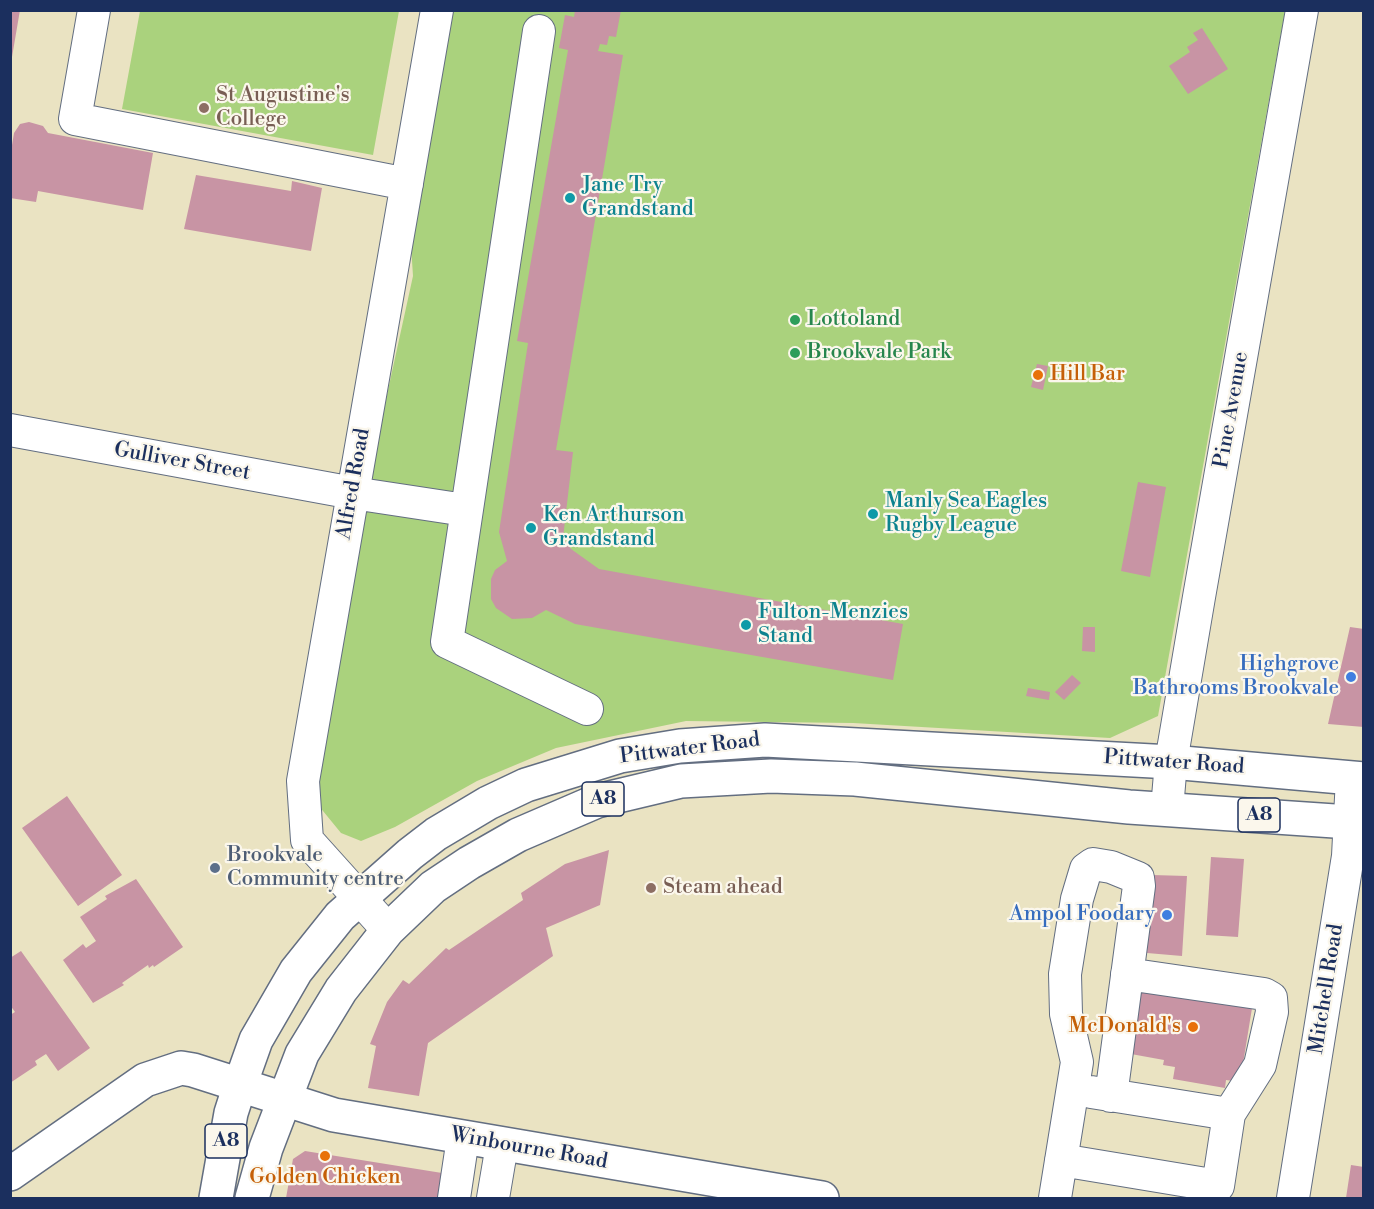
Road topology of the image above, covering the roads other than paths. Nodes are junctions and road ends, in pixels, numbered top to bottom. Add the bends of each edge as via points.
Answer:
1 (94, 10) edge
2 (437, 10) edge
3 (1302, 10) edge
4 (539, 31) dead end
5 (407, 184) junction
6 (10, 430) edge
7 (353, 493) junction
8 (465, 510) junction
9 (587, 710) dead end
10 (1172, 762) junction
11 (1358, 778) edge
12 (1167, 809) junction
13 (1357, 822) edge
14 (359, 899) junction
15 (388, 930) junction
16 (1127, 974) junction
17 (1075, 1075) junction
18 (240, 1084) junction
19 (1111, 1096) junction
20 (283, 1099) junction
21 (1229, 1114) junction
22 (463, 1138) junction
23 (502, 1145) junction
24 (1062, 1160) junction
25 (10, 1174) edge
26 (455, 1193) edge
27 (494, 1196) edge
28 (216, 1198) edge
29 (252, 1198) edge
30 (822, 1198) edge
31 (1055, 1198) edge
32 (1293, 1198) edge

1 - 5 street via 75,119
2 - 5 street, Alfred Road
3 - 10 street, Pine Avenue
4 - 8 street
5 - 7 street, Alfred Road
6 - 7 street, Gulliver Street
7 - 8 street, Gulliver Street
7 - 14 street, Alfred Road via 303,781 307,840
8 - 9 street via 447,642
10 - 11 main road, Pittwater Road / A8
10 - 12 street, Pine Avenue
10 - 14 main road, Pittwater Road / A8 via 765,740 650,751 562,772 488,803 436,834
11 - 13 street, Mitchell Road
12 - 13 main road, Pittwater Road / A8
12 - 15 main road, Pittwater Road / A8 via 855,779 771,776 681,781 597,801 518,835 432,887
13 - 32 street, Mitchell Road via 1348,856
14 - 15 street, Alfred Road
14 - 18 main road, Pittwater Road / A8 via 321,938 291,979 256,1040
15 - 20 main road, Pittwater Road / A8 via 316,1029
16 - 17 street via 1137,878 1093,864 1086,870 1077,899 1065,974
16 - 19 street
16 - 21 street via 1271,998 1272,1012 1260,1065
17 - 19 street
17 - 24 street
18 - 20 main road, Winbourne Road
18 - 25 main road, Winbourne Road via 182,1068 145,1080
18 - 28 main road, Pittwater Road / A8
19 - 21 street
20 - 22 main road, Winbourne Road via 334,1115
20 - 29 main road, Pittwater Road / A8
21 - 24 street via 1218,1186
22 - 23 main road, Winbourne Road
22 - 26 street
23 - 27 street
23 - 30 main road, Winbourne Road
24 - 31 street
26 - 27 street

